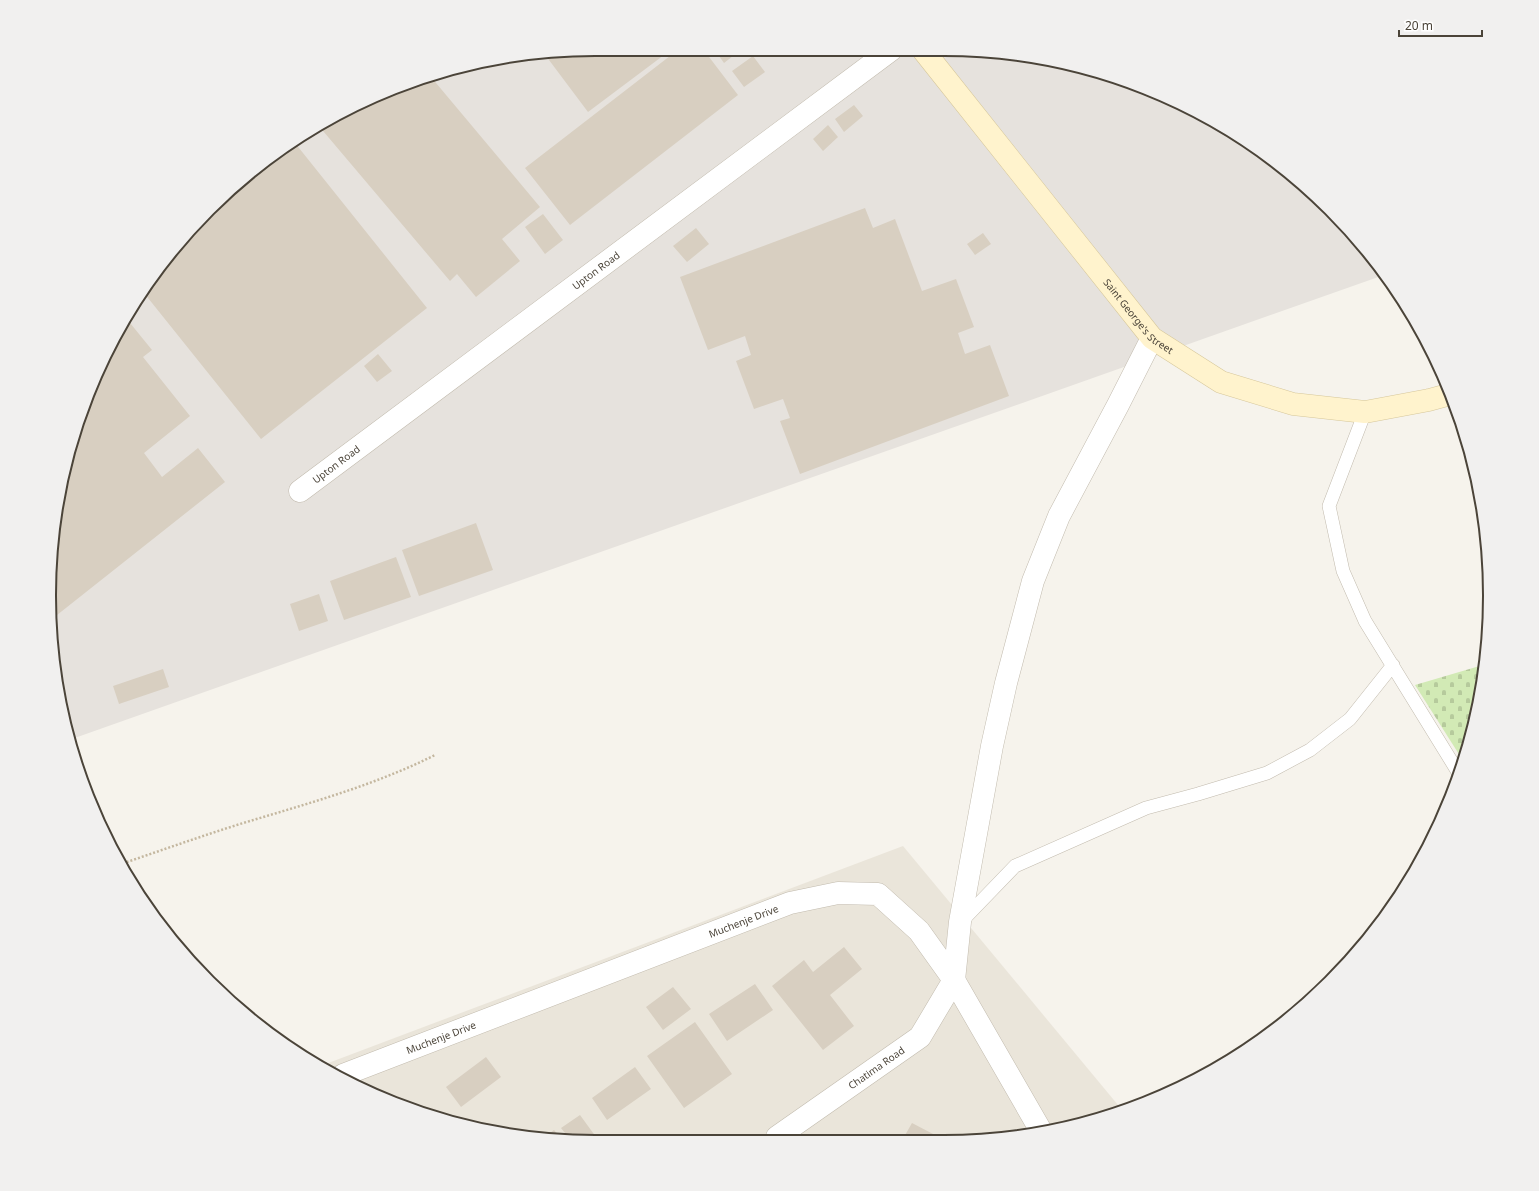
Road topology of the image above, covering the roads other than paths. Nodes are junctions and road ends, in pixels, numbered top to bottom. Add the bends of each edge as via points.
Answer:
1 (883, 56) edge
2 (929, 56) edge
3 (1152, 338) junction
4 (1444, 396) edge
5 (1365, 412) junction
6 (300, 491) dead end
7 (1393, 665) junction
8 (1455, 767) edge
9 (960, 922) junction
10 (954, 980) junction
11 (347, 1074) edge
12 (1038, 1127) edge
13 (780, 1135) edge

1 - 6 street, Upton Road
2 - 3 main road, Saint George's Street
3 - 5 main road, Saint George's Street via 1221,382 1293,404
3 - 9 street via 1059,516 1033,581 992,746
4 - 5 main road, Saint George's Street
5 - 7 lane via 1329,506 1343,571 1365,621
7 - 8 lane
7 - 9 lane via 1350,719 1310,750 1267,772 1146,808 1015,866
9 - 10 street
10 - 11 street, Muchenje Drive via 919,931 878,894 838,893 790,903
10 - 12 street, Muchenje Drive
10 - 13 street, Chatima Road via 920,1037

